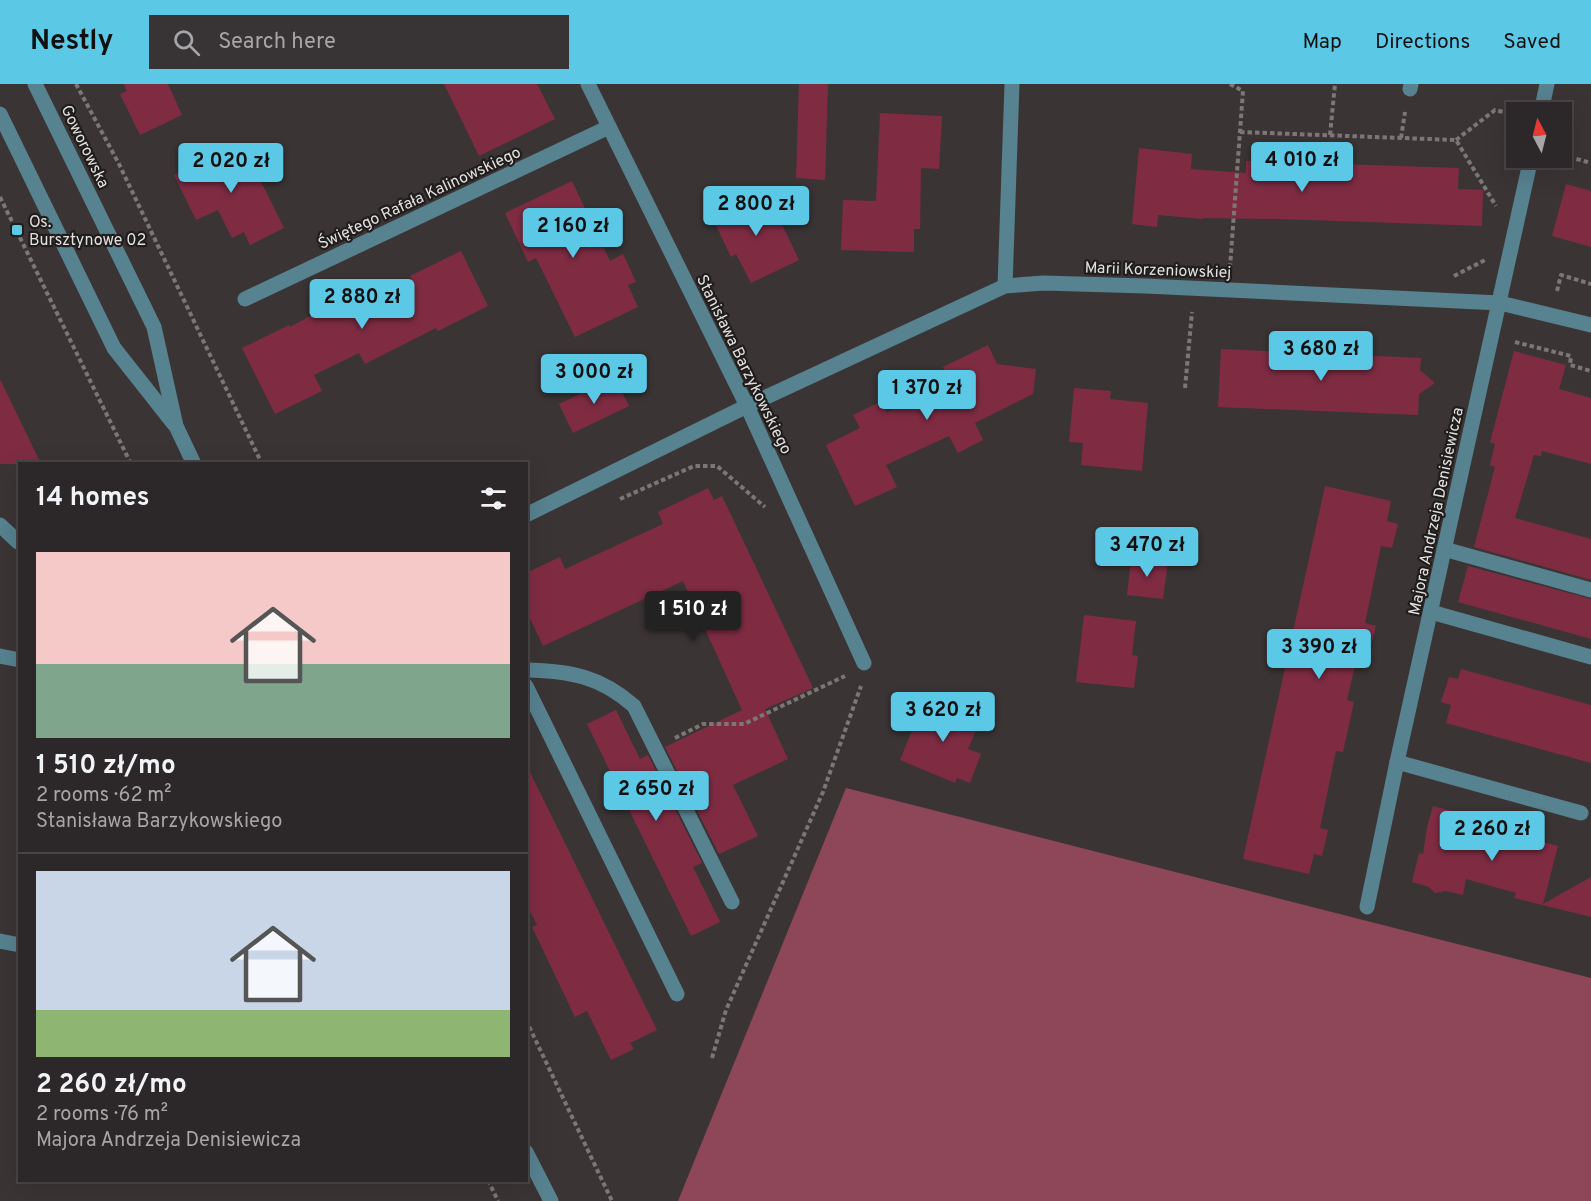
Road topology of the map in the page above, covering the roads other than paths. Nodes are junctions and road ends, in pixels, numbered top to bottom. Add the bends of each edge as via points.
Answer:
1 (35, 84) edge
2 (588, 84) edge
3 (1012, 84) edge
4 (1547, 84) edge
5 (1543, 102) edge
6 (0, 114) edge
7 (609, 127) junction
8 (1529, 168) edge
9 (1005, 286) junction
10 (245, 299) dead end
11 (1500, 303) junction
12 (1591, 325) edge
13 (747, 406) junction
14 (176, 426) junction
15 (193, 462) edge
16 (528, 514) edge
17 (0, 525) edge
18 (18, 542) edge
19 (1444, 549) junction
20 (1591, 590) edge
21 (1431, 612) junction
22 (0, 656) edge
23 (1591, 657) edge
24 (18, 660) edge
25 (864, 663) road end
26 (528, 670) edge
27 (528, 690) edge
28 (1397, 762) junction
29 (1581, 813) dead end
30 (732, 903) dead end
31 (1367, 907) dead end
32 (0, 941) edge
33 (18, 945) edge
34 (677, 994) dead end
35 (528, 1156) edge
36 (551, 1201) edge

1 - 14 street, Goworowska via 154,327
2 - 7 street, Stanisława Barzykowskiego
3 - 9 street
4 - 5 street
6 - 14 street, Goworowska via 114,348
7 - 10 street, Świętego Rafała Kalinowskiego
7 - 13 street, Stanisława Barzykowskiego
8 - 11 street, Majora Andrzeja Denisiewicza
9 - 11 street, Marii Korzeniowskiej via 1043,283
9 - 13 street, Marii Korzeniowskiej
11 - 12 street, Marii Korzeniowskiej
11 - 19 street, Majora Andrzeja Denisiewicza
13 - 16 street, Marii Korzeniowskiej
13 - 25 street, Stanisława Barzykowskiego
14 - 15 street, Goworowska
17 - 18 street
19 - 20 street
19 - 21 street, Majora Andrzeja Denisiewicza
21 - 23 street
21 - 28 street, Majora Andrzeja Denisiewicza
22 - 24 street
26 - 30 street via 577,674 613,688 634,706
27 - 34 street
28 - 29 street
28 - 31 street, Majora Andrzeja Denisiewicza
32 - 33 street
35 - 36 street

